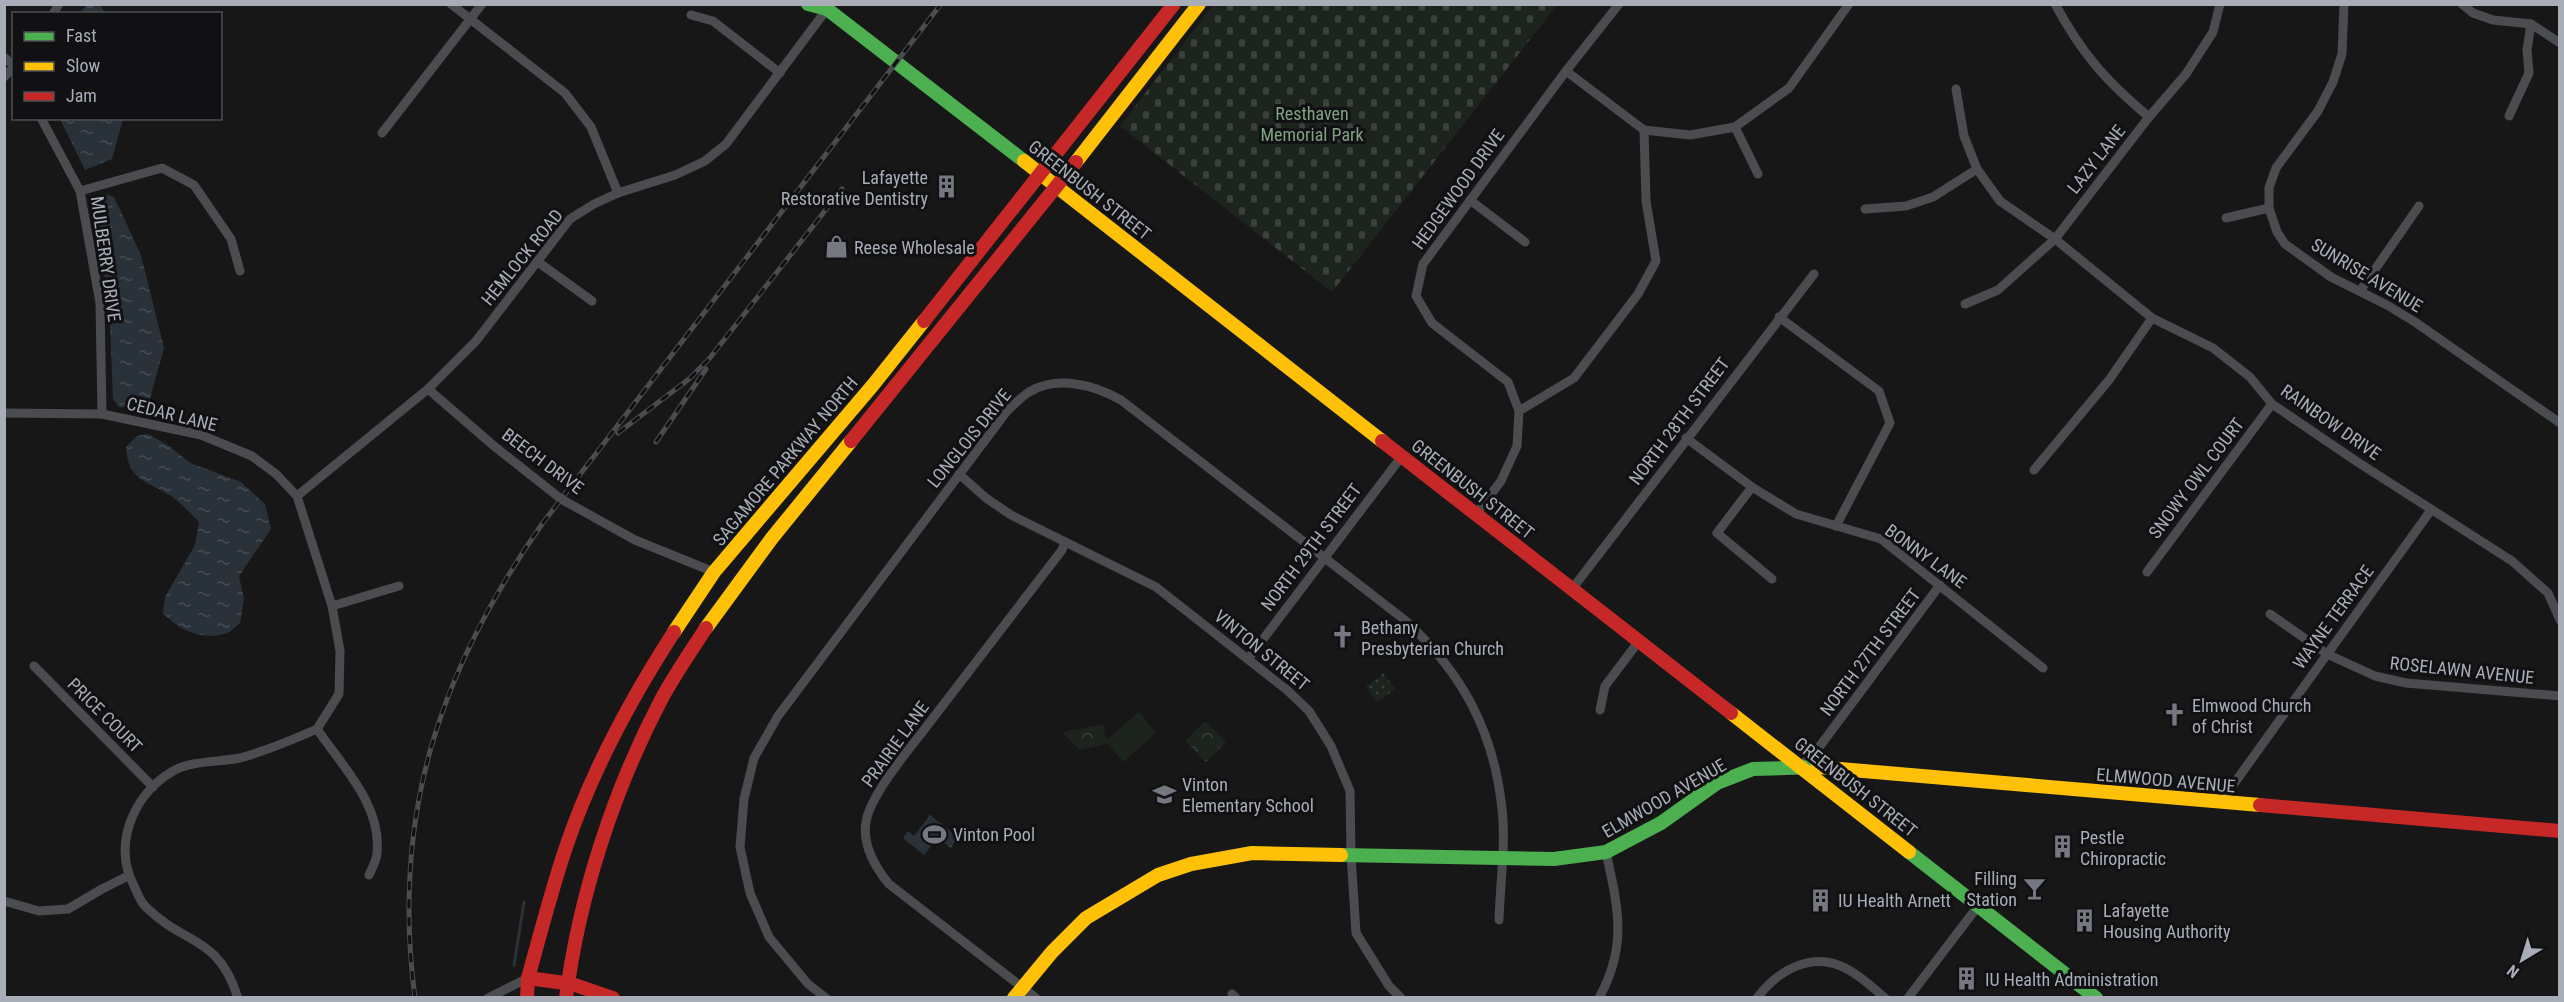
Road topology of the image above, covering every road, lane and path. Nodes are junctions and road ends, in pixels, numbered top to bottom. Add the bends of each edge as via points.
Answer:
1 (451, 4) edge
2 (482, 4) edge
3 (808, 4) edge
4 (1174, 4) edge
5 (1199, 4) edge
6 (1619, 4) edge
7 (1849, 4) edge
8 (2055, 4) edge
9 (2220, 4) edge
10 (2344, 4) edge
11 (2462, 4) edge
12 (826, 7) edge
13 (691, 15) dead end
14 (471, 19) junction
15 (2531, 24) junction
16 (2559, 43) edge
17 (1566, 71) junction
18 (780, 74) junction
19 (1956, 89) dead end
20 (2509, 116) dead end
21 (2149, 117) junction
22 (42, 120) edge
23 (1735, 127) junction
24 (1644, 130) junction
25 (382, 133) dead end
26 (1977, 169) junction
27 (1040, 174) junction
28 (1758, 174) dead end
29 (1057, 186) junction
30 (80, 191) junction
31 (618, 193) junction
32 (1470, 200) junction
33 (2419, 206) dead end
34 (2269, 208) junction
35 (1865, 209) dead end
36 (2226, 218) dead end
37 (2055, 239) junction
38 (1525, 242) dead end
39 (538, 262) junction
40 (240, 271) dead end
41 (1814, 274) dead end
42 (2360, 291) junction
43 (592, 300) dead end
44 (1965, 304) dead end
45 (1779, 317) junction
46 (2152, 318) junction
47 (428, 389) junction
48 (2272, 404) junction
49 (1519, 411) junction
50 (4, 412) edge
51 (102, 414) junction
52 (2559, 423) edge
53 (1686, 438) junction
54 (1402, 456) junction
55 (2034, 470) dead end
56 (959, 474) junction
57 (1752, 487) junction
58 (297, 496) junction
59 (2431, 510) junction
60 (1476, 514) junction
61 (1836, 526) junction
62 (1065, 542) junction
63 (1324, 557) junction
64 (714, 572) junction
65 (2146, 572) dead end
66 (1772, 579) dead end
67 (1940, 585) junction
68 (399, 586) dead end
69 (1572, 589) junction
70 (332, 606) junction
71 (2270, 614) dead end
72 (2559, 620) edge
73 (1639, 641) junction
74 (2327, 654) junction
75 (1248, 658) junction
76 (34, 666) dead end
77 (2043, 668) dead end
78 (2559, 696) edge
79 (1600, 710) dead end
80 (316, 729) junction
81 (1801, 766) junction
82 (153, 787) junction
83 (2220, 803) junction
84 (2559, 831) edge
85 (1606, 852) junction
86 (1351, 855) junction
87 (1501, 857) junction
88 (369, 875) dead end
89 (128, 876) junction
90 (4, 901) edge
91 (1978, 906) junction
92 (1499, 920) dead end
93 (528, 978) junction
94 (567, 981) junction
95 (1018, 992) edge
96 (238, 998) edge
97 (488, 998) edge
98 (527, 998) edge
99 (566, 998) edge
100 (613, 998) edge
101 (826, 998) edge
102 (1036, 998) edge
103 (1401, 998) edge
104 (1599, 998) edge
105 (1756, 998) edge
106 (1885, 998) edge
107 (1908, 998) edge
108 (2096, 998) edge

1 - 14 street
2 - 14 street
3 - 12 main road, GREENBUSH STREET
4 - 27 main road, SAGAMORE PARKWAY NORTH
5 - 29 main road, SAGAMORE PARKWAY NORTH
6 - 17 street, HEDGEWOOD DRIVE
7 - 23 street via 1790,88
8 - 21 street via 2075,41 2112,86
9 - 21 street, LAZY LANE via 2213,32 2186,74
10 - 34 street, SUNRISE AVENUE via 2342,54 2333,82 2318,111 2276,168 2269,188
11 - 15 street via 2493,20
12 - 18 street, HEMLOCK ROAD
12 - 27 main road, GREENBUSH STREET
13 - 18 street via 713,21
14 - 25 street
14 - 31 street via 565,93 591,127
15 - 16 street
15 - 20 street via 2529,73
17 - 24 street
17 - 32 street, HEDGEWOOD DRIVE
18 - 31 street, HEMLOCK ROAD via 726,144 705,161
19 - 26 street, RAINBOW DRIVE via 1964,136
21 - 37 street, LAZY LANE
22 - 30 street, MULBERRY DRIVE
23 - 24 street via 1690,135
23 - 28 street
24 - 49 street via 1646,201 1656,261 1638,294 1574,378
26 - 35 street via 1933,197 1906,206
26 - 37 street, RAINBOW DRIVE via 2000,201
27 - 29 main road, GREENBUSH STREET
27 - 64 main road, SAGAMORE PARKWAY NORTH via 873,385
29 - 54 main road, GREENBUSH STREET
29 - 94 main road, SAGAMORE PARKWAY NORTH via 772,538 714,615 663,697 631,763 604,834
30 - 40 street via 162,168 194,185 231,239
30 - 51 street, MULBERRY DRIVE via 100,303
31 - 39 street, HEMLOCK ROAD via 570,219
32 - 38 street
32 - 49 street, HEDGEWOOD DRIVE via 1424,264 1416,296 1432,323 1509,382
33 - 42 street
34 - 36 street
34 - 42 street, SUNRISE AVENUE via 2285,244 2331,277
37 - 44 street, LAZY LANE via 1998,290
37 - 46 street, RAINBOW DRIVE
39 - 43 street
39 - 47 street, HEMLOCK ROAD via 476,341
41 - 45 street, NORTH 28TH STREET
42 - 52 street, SUNRISE AVENUE via 2415,322
45 - 53 street, NORTH 28TH STREET
45 - 61 street via 1879,391 1890,423
46 - 48 street, RAINBOW DRIVE via 2213,348 2250,377
46 - 55 street via 2109,380
47 - 58 street, HEMLOCK ROAD
47 - 64 street, BEECH DRIVE via 561,499 635,540
48 - 59 street, RAINBOW DRIVE
48 - 65 street, SNOWY OWL COURT
49 - 60 street, HEDGEWOOD DRIVE via 1518,446 1501,481
50 - 51 street, CEDAR LANE
51 - 58 street, CEDAR LANE via 201,435 252,456
53 - 57 street, BONNY LANE
53 - 69 street, NORTH 28TH STREET
54 - 60 main road, GREENBUSH STREET
54 - 63 street, NORTH 29TH STREET
56 - 62 street, VINTON STREET via 1011,515
56 - 63 street, LONGLOIS DRIVE via 1007,411 1029,392 1074,383 1100,388 1121,400
56 - 101 street, LONGLOIS DRIVE via 778,716 754,758 744,799 740,847 750,893 769,938 808,984
57 - 61 street, BONNY LANE via 1796,514
57 - 66 street via 1717,533
58 - 70 street, CEDAR LANE
59 - 72 street, RAINBOW DRIVE via 2512,561 2548,593
59 - 74 street, WAYNE TERRACE
60 - 69 main road, GREENBUSH STREET
61 - 67 street, BONNY LANE via 1881,539
62 - 75 street, VINTON STREET via 1142,579
62 - 95 street, PRAIRIE LANE via 894,771 875,798 866,821 867,844 874,866 889,884
63 - 75 street, NORTH 29TH STREET
63 - 87 street, LONGLOIS DRIVE via 1406,621 1434,647 1457,678 1474,707 1496,771 1502,812
64 - 93 main road, SAGAMORE PARKWAY NORTH via 637,689 605,751 565,849
67 - 77 street, BONNY LANE
67 - 81 street, NORTH 27TH STREET
68 - 70 street
69 - 73 main road, GREENBUSH STREET
70 - 80 street, CEDAR LANE via 340,651 339,694
71 - 74 street, ROSELAWN AVENUE
73 - 79 street via 1605,686
73 - 81 main road, GREENBUSH STREET
74 - 78 street, ROSELAWN AVENUE via 2392,681
74 - 83 street, WAYNE TERRACE
75 - 86 street, VINTON STREET via 1310,711 1331,746 1350,791
76 - 82 street, PRICE COURT
80 - 82 street via 239,758 173,770
80 - 88 street via 366,797 375,820 377,855
81 - 83 main road, ELMWOOD AVENUE
81 - 85 main road, ELMWOOD AVENUE via 1753,769 1717,783 1661,823
81 - 91 main road, GREENBUSH STREET
82 - 89 street via 126,828
83 - 84 main road, ELMWOOD AVENUE
85 - 87 main road, ELMWOOD AVENUE via 1554,858
85 - 104 street via 1620,926 1617,957
86 - 87 main road, ELMWOOD AVENUE
86 - 95 main road, ELMWOOD AVENUE via 1252,853 1191,864 1158,875 1086,918
86 - 103 street, VINTON STREET via 1356,933 1389,986
87 - 92 street, LONGLOIS DRIVE
89 - 90 street via 68,909 39,911
89 - 96 street via 145,906 220,959
91 - 107 street
91 - 108 main road, GREENBUSH STREET
93 - 94 main road
93 - 97 street
93 - 98 main road, SAGAMORE PARKWAY NORTH
94 - 99 main road, SAGAMORE PARKWAY NORTH
94 - 100 main road
95 - 102 street, PRAIRIE LANE
105 - 106 street via 1785,970 1822,962 1847,968

